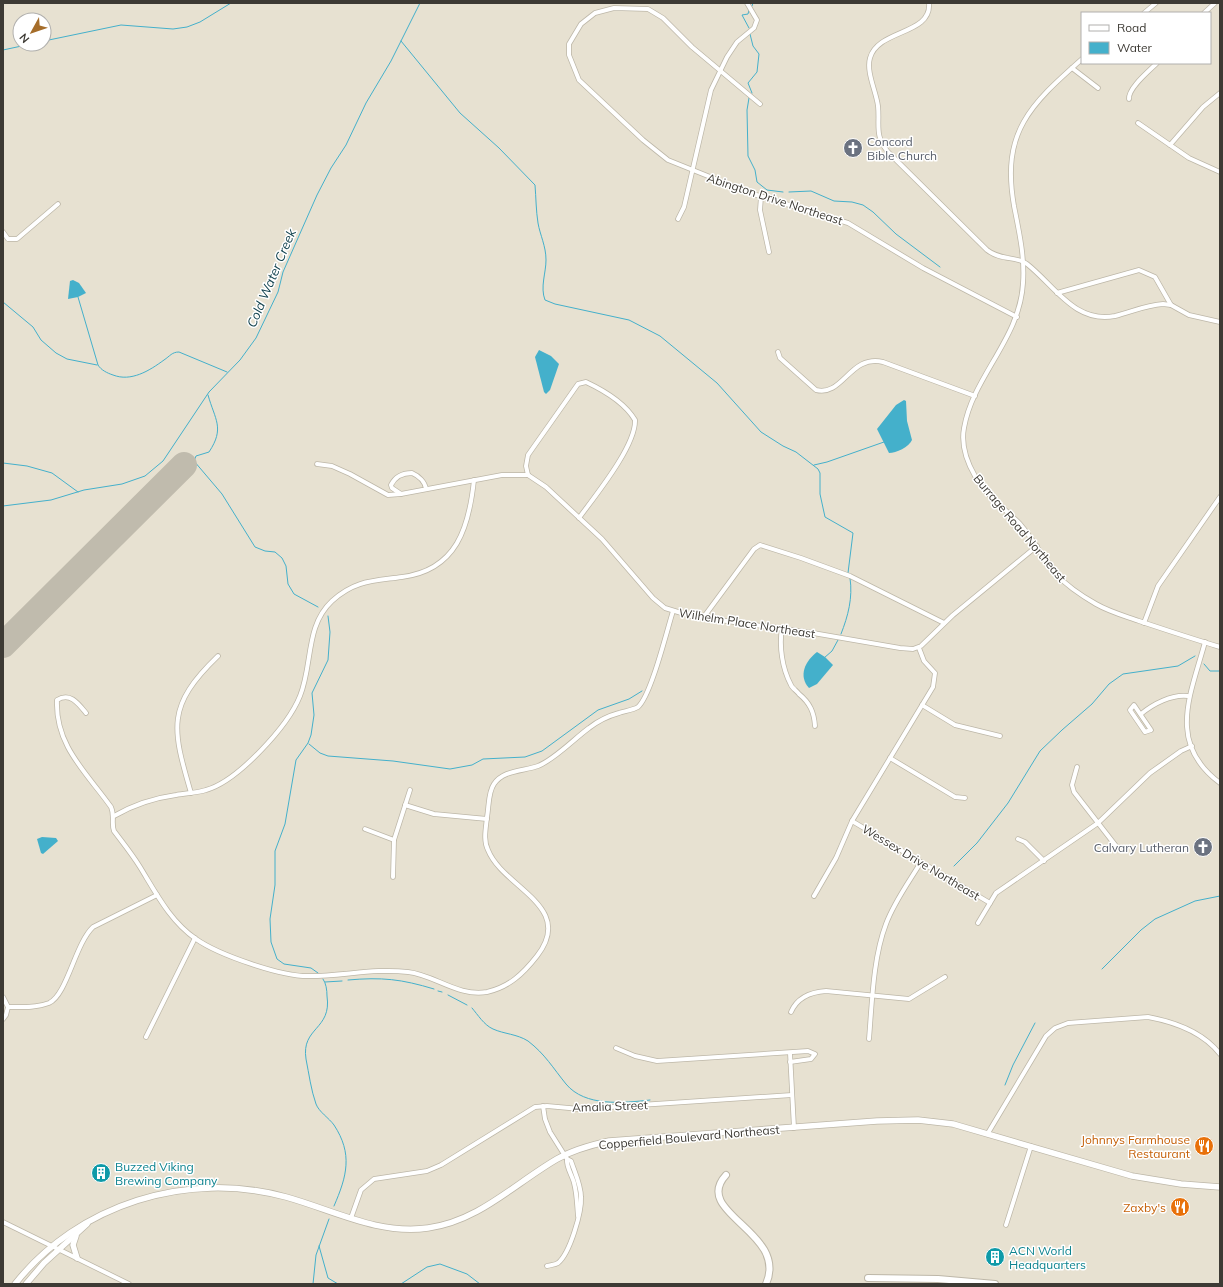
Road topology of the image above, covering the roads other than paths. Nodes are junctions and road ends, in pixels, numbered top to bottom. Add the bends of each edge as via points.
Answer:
1 (747, 3) edge
2 (929, 3) edge
3 (1156, 3) edge
4 (1215, 3) edge
5 (1145, 12) edge
6 (1205, 12) edge
7 (1081, 60) edge
8 (1156, 64) edge
9 (1072, 68) junction
10 (719, 70) junction
11 (1098, 88) dead end
12 (1220, 92) edge
13 (1129, 99) dead end
14 (760, 104) dead end
15 (1138, 123) dead end
16 (1170, 146) junction
17 (693, 171) junction
18 (1220, 172) edge
19 (761, 197) junction
20 (58, 204) dead end
21 (678, 218) dead end
22 (3, 232) edge
23 (769, 252) dead end
24 (1023, 261) junction
25 (1057, 293) junction
26 (1171, 305) junction
27 (1017, 317) junction
28 (1220, 322) edge
29 (778, 352) dead end
30 (975, 396) junction
31 (317, 464) dead end
32 (528, 475) junction
33 (474, 480) junction
34 (426, 489) junction
35 (401, 494) junction
36 (1220, 497) edge
37 (579, 518) junction
38 (1037, 546) junction
39 (673, 611) junction
40 (703, 618) junction
41 (944, 623) junction
42 (1144, 623) junction
43 (782, 628) junction
44 (1205, 642) junction
45 (1220, 647) edge
46 (919, 648) junction
47 (218, 656) dead end
48 (1188, 696) junction
49 (922, 706) junction
50 (86, 713) dead end
51 (1141, 714) junction
52 (815, 726) dead end
53 (1000, 736) dead end
54 (1192, 746) junction
55 (890, 758) junction
56 (1077, 767) dead end
57 (1220, 783) edge
58 (410, 790) dead end
59 (191, 793) junction
60 (965, 798) dead end
61 (406, 805) junction
62 (114, 816) junction
63 (487, 819) junction
64 (852, 821) junction
65 (1098, 823) junction
66 (365, 829) dead end
67 (1018, 839) dead end
68 (394, 840) junction
69 (1116, 846) dead end
70 (1044, 861) junction
71 (921, 862) junction
72 (393, 878) dead end
73 (157, 895) junction
74 (814, 896) dead end
75 (990, 903) junction
76 (978, 923) dead end
77 (195, 938) junction
78 (945, 977) dead end
79 (873, 996) junction
80 (3, 997) edge
81 (8, 1007) junction
82 (791, 1012) dead end
83 (3, 1019) edge
84 (146, 1037) dead end
85 (869, 1039) dead end
86 (616, 1048) dead end
87 (790, 1053) junction
88 (1220, 1054) edge
89 (790, 1062) junction
90 (792, 1095) junction
91 (543, 1106) junction
92 (794, 1128) junction
93 (988, 1133) junction
94 (1031, 1146) junction
95 (566, 1157) junction
96 (726, 1175) dead end
97 (1220, 1187) edge
98 (351, 1218) junction
99 (3, 1222) edge
100 (87, 1224) junction
101 (1006, 1225) dead end
102 (76, 1235) junction
103 (51, 1246) junction
104 (59, 1249) junction
105 (77, 1258) junction
106 (547, 1266) dead end
107 (868, 1278) dead end
108 (15, 1284) edge
109 (26, 1284) edge
110 (129, 1284) edge
111 (766, 1284) edge
112 (995, 1284) edge

1 - 10 street via 757,20 754,28 737,42
2 - 24 street via 928,12 920,23 880,43 870,58 870,70 878,104 880,140 888,152 987,250 1002,258
3 - 5 street
4 - 6 street
7 - 9 street, Burrage Road Northeast
8 - 13 street via 1132,89
9 - 11 street
9 - 24 street, Burrage Road Northeast via 1030,111 1013,148 1011,186
10 - 14 street, Abington Drive Northeast
10 - 17 street via 711,90
10 - 17 street, Abington Drive Northeast via 663,18 642,8 614,8 595,13 581,24 569,44 576,76 582,83 663,157
12 - 16 street via 1203,107
15 - 16 street
16 - 18 street
17 - 19 street, Abington Drive Northeast
17 - 21 street via 684,207
19 - 23 street via 760,210
19 - 27 street, Abington Drive Northeast via 848,223 923,268
20 - 22 street via 17,239 8,239
24 - 25 street
24 - 27 street, Burrage Road Northeast via 1024,282
25 - 26 street via 1080,311 1099,317 1115,316 1153,305
25 - 26 street via 1139,270 1155,277
26 - 28 street via 1189,315
27 - 30 street, Burrage Road Northeast
29 - 30 street via 780,358 816,390 822,392 837,385 860,365 871,361 883,362
30 - 38 street, Burrage Road Northeast via 966,416 964,432 966,456 972,471 986,491 1021,525
31 - 35 street via 332,466 388,495
32 - 33 street via 510,474
32 - 37 street, Wilhelm Place Northeast via 546,487
32 - 37 street via 528,455 578,384 586,382 621,404 635,420 634,433 613,470
33 - 34 street
33 - 59 street via 466,526 462,537 447,556 434,566 415,574 359,583 332,601 314,632 305,684 286,722 231,778 214,788
34 - 35 street
34 - 35 street via 425,484 416,475 408,473 395,479 391,485
36 - 42 street via 1158,586
37 - 39 street, Wilhelm Place Northeast via 616,553 664,608
38 - 41 street
38 - 42 street, Burrage Road Northeast via 1054,571 1074,590 1098,606
39 - 40 street, Wilhelm Place Northeast
39 - 63 street via 646,693 638,706 597,722 545,762 499,778 492,788
40 - 41 street via 754,549 760,545 850,576
40 - 43 street, Wilhelm Place Northeast
41 - 46 street
42 - 44 street, Burrage Road Northeast
43 - 46 street, Wilhelm Place Northeast via 900,648
43 - 52 street via 780,640 785,672 791,686 810,706
44 - 45 street, Burrage Road Northeast
44 - 48 street
46 - 49 street via 924,661 935,673 933,687
47 - 59 street via 186,693 178,716 176,736
48 - 51 street via 1175,697 1152,706
48 - 54 street via 1186,719
49 - 53 street via 955,725
49 - 55 street
50 - 62 street via 74,699 66,697 57,700 60,725 68,749
51 - 51 street via 1134,706 1130,710 1145,732 1149,732 1151,730
54 - 57 street via 1204,768
54 - 65 street via 1150,773
55 - 60 street via 955,797
55 - 64 street
56 - 65 street via 1072,785 1074,792
58 - 61 street
59 - 62 street via 146,801
61 - 63 street via 434,814
61 - 68 street
62 - 73 street via 114,831
63 - 77 street via 486,845 490,856 503,872 540,906 547,921 547,935 542,949 519,977 505,986 487,992 473,992 406,972 290,975 212,948
64 - 71 street, Wessex Drive Northeast
64 - 74 street via 836,858
65 - 69 street
65 - 70 street
66 - 68 street
67 - 70 street via 1025,842
68 - 72 street
70 - 75 street via 999,890
71 - 75 street, Wessex Drive Northeast
71 - 79 street via 886,924
73 - 77 street via 177,923
73 - 81 street via 93,927 85,934 70,972 55,1000 30,1007
75 - 76 street
77 - 84 street
78 - 79 street via 909,999
79 - 82 street via 818,991 801,999
79 - 85 street
80 - 81 street
81 - 83 street
86 - 87 street via 657,1061
87 - 89 street
87 - 89 street via 812,1051 815,1054 811,1059
88 - 93 street via 1204,1039 1176,1024 1148,1017 1068,1022 1046,1036
89 - 90 street
90 - 91 street, Amalia Street via 580,1109
90 - 92 street
91 - 95 street via 550,1132
91 - 98 street, Amalia Street via 521,1114 441,1165 427,1171 374,1179 361,1190
92 - 93 main road, Copperfield Boulevard Northeast via 912,1120 953,1124
92 - 95 main road, Copperfield Boulevard Northeast via 609,1141
93 - 94 main road, Copperfield Boulevard Northeast
94 - 97 main road, Copperfield Boulevard Northeast via 1132,1176
94 - 101 street
95 - 98 main road, Copperfield Boulevard Northeast via 482,1209 445,1225 407,1230 392,1229
95 - 106 street via 571,1161 579,1182 580,1213 565,1256 557,1264
96 - 111 highway via 719,1186 720,1201 765,1249 770,1263
98 - 100 main road, Copperfield Boulevard Northeast via 286,1197 229,1187 198,1188 148,1197 120,1207
99 - 103 street
100 - 102 main road, Copperfield Boulevard Northeast
100 - 103 main road, Copperfield Boulevard Northeast via 76,1228
102 - 104 main road, Copperfield Boulevard Northeast
102 - 105 main road via 73,1245
103 - 104 street
103 - 108 main road, Copperfield Boulevard Northeast
104 - 105 street
104 - 109 main road, Copperfield Boulevard Northeast
105 - 110 street
107 - 112 highway via 938,1279

